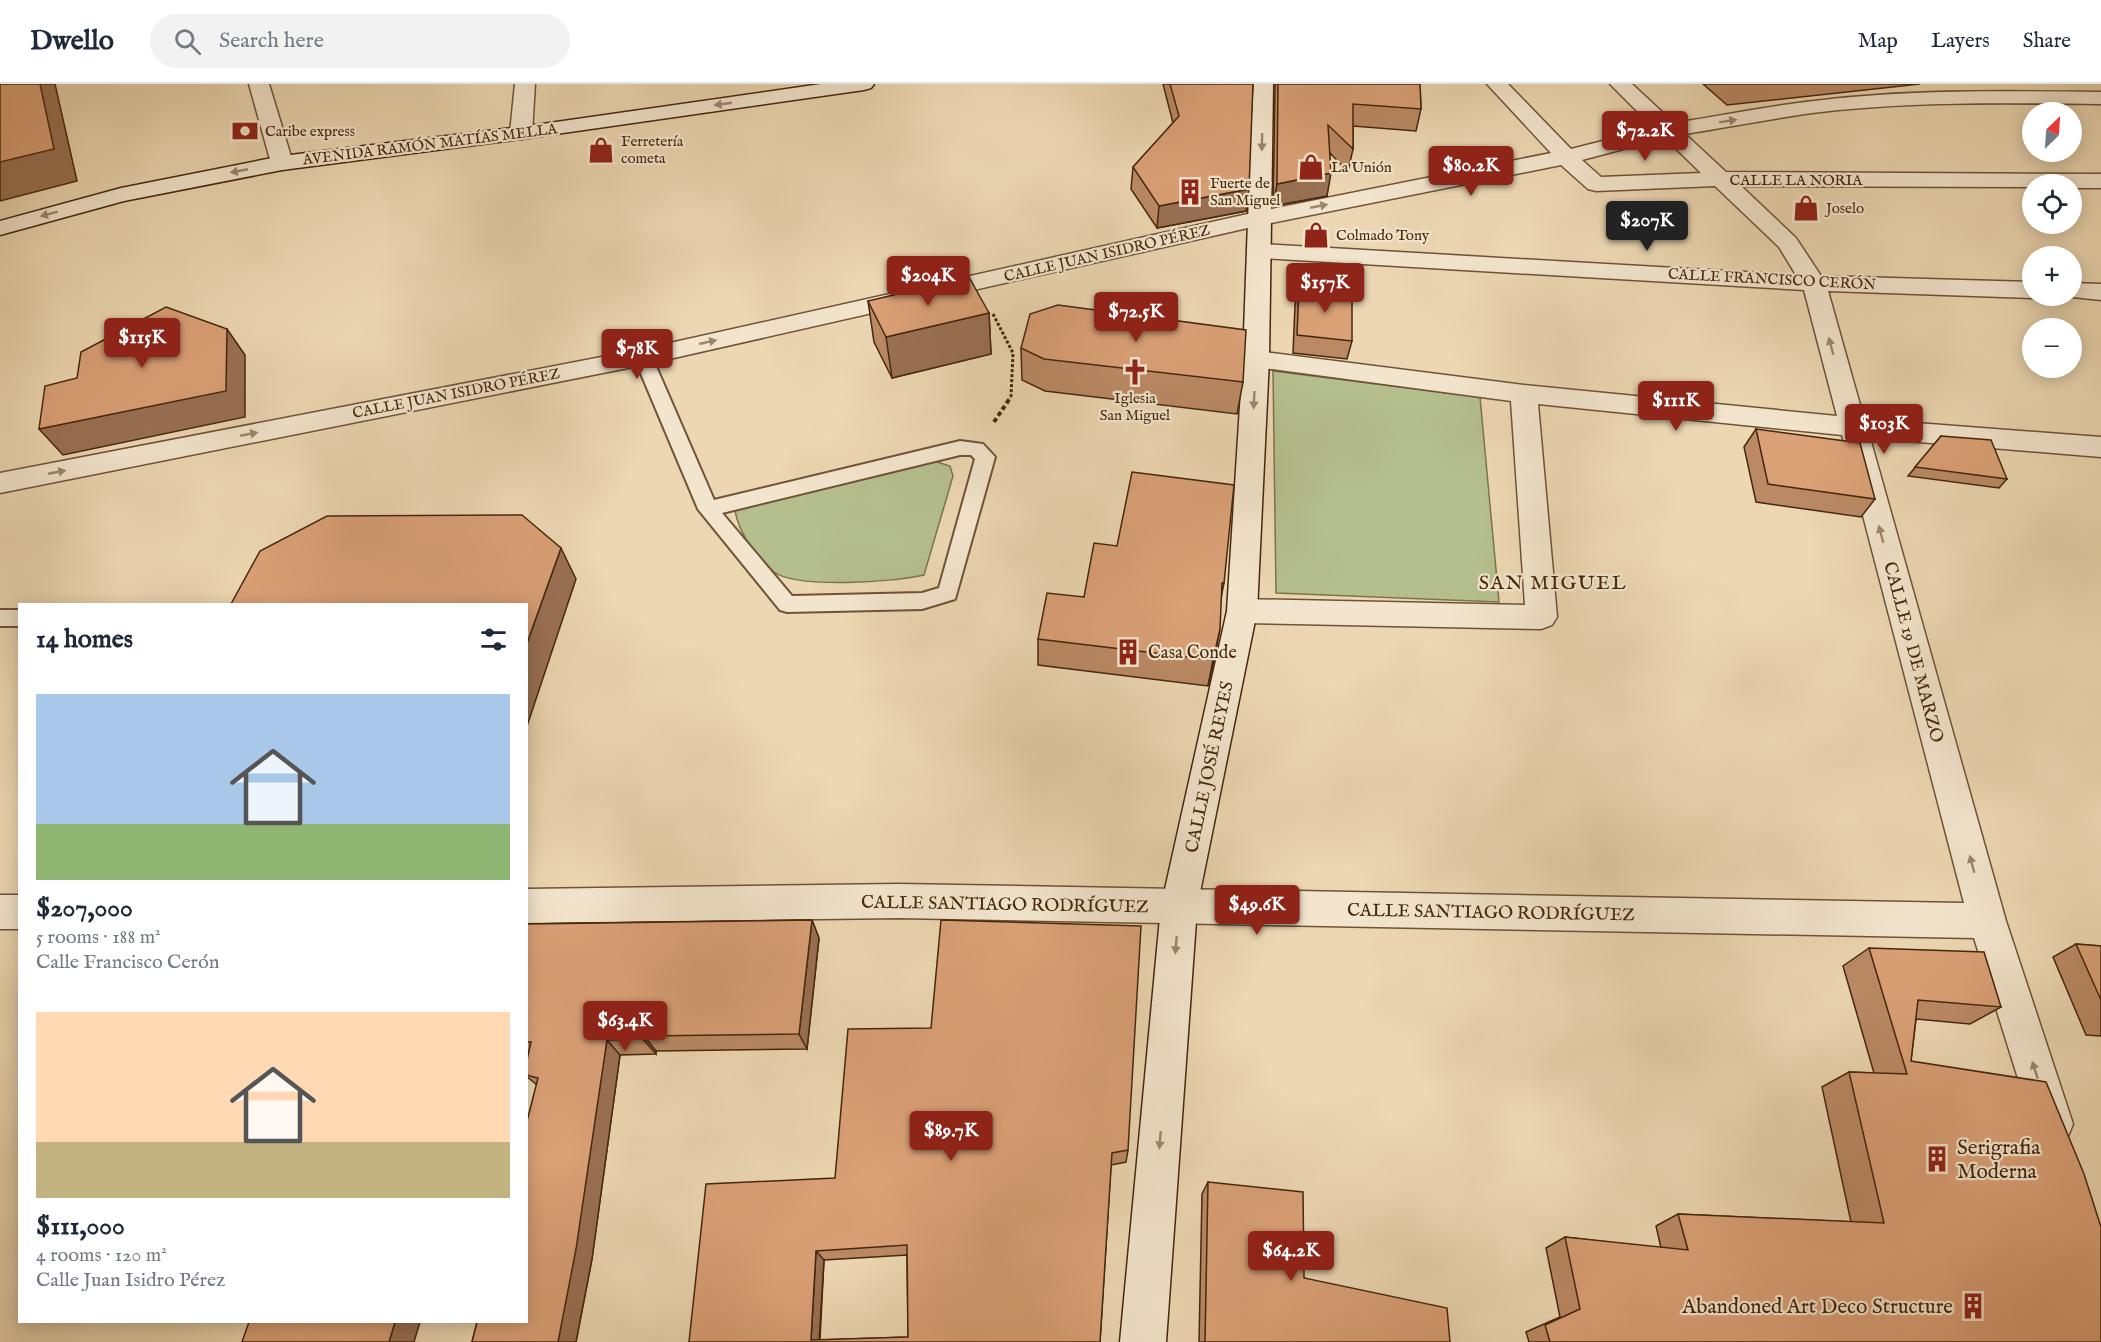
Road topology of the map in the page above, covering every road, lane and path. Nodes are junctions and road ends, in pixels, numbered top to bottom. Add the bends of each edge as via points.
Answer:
1 (259, 84) edge
2 (525, 84) edge
3 (864, 84) edge
4 (1263, 84) edge
5 (1497, 84) edge
6 (1620, 84) edge
7 (2101, 98) edge
8 (1671, 130) junction
9 (521, 133) junction
10 (1566, 157) junction
11 (282, 163) junction
12 (1720, 179) junction
13 (2101, 181) edge
14 (1261, 218) junction
15 (0, 228) edge
16 (1260, 251) junction
17 (976, 282) junction
18 (1814, 283) junction
19 (2022, 290) edge
20 (2082, 291) edge
21 (2101, 292) edge
22 (643, 357) junction
23 (1256, 359) junction
24 (1524, 394) junction
25 (1852, 427) junction
26 (2101, 447) edge
27 (976, 449) junction
28 (0, 483) edge
29 (708, 509) junction
30 (1242, 611) junction
31 (0, 618) edge
32 (18, 618) edge
33 (528, 906) edge
34 (1179, 907) junction
35 (0, 912) edge
36 (18, 912) edge
37 (1987, 921) junction
38 (2063, 1156) edge
39 (1143, 1342) edge

1 - 11 street
2 - 9 street
3 -> 9 street, AVENIDA RAMÓN MATÍAS MELLA
4 -> 14 street, CALLE JOSÉ REYES
5 - 10 street, CALLE LA NORIA
6 - 8 street, CALLE 19 DE MARZO
8 -> 7 street, CALLE JUAN ISIDRO PÉREZ via 1813,107 1886,101
8 - 10 street, CALLE JUAN ISIDRO PÉREZ
8 - 12 street, CALLE 19 DE MARZO
9 - 11 street, AVENIDA RAMÓN MATÍAS MELLA
10 - 12 street, CALLE LA NORIA via 1596,184
14 -> 10 street, CALLE JUAN ISIDRO PÉREZ
11 -> 15 street, AVENIDA RAMÓN MATÍAS MELLA via 121,195
12 - 13 street, CALLE LA NORIA
12 - 18 street, CALLE 19 DE MARZO via 1788,243
14 - 16 street, CALLE JOSÉ REYES
14 - 17 street, CALLE JUAN ISIDRO PÉREZ
16 - 18 street, CALLE FRANCISCO CERÓN
16 - 23 street, CALLE JOSÉ REYES
22 -> 17 street, CALLE JUAN ISIDRO PÉREZ
17 - 27 path via 1013,353 1011,396
18 - 19 street, CALLE FRANCISCO CERÓN
25 -> 18 street, CALLE 19 DE MARZO
20 - 21 street
28 -> 22 street, CALLE JUAN ISIDRO PÉREZ
22 - 29 lane
23 - 24 street
23 -> 30 street, CALLE JOSÉ REYES
24 - 25 street
24 - 30 street via 1541,617
25 - 26 street
37 -> 25 street, CALLE 19 DE MARZO
27 - 29 lane via 960,448
27 - 29 lane via 985,457 948,593 922,602 787,603
30 - 34 street, CALLE JOSÉ REYES
31 - 32 lane
33 - 34 street, CALLE SANTIAGO RODRÍGUEZ via 899,901
34 - 37 street, CALLE SANTIAGO RODRÍGUEZ
34 -> 39 street, CALLE JOSÉ REYES
35 - 36 street
38 -> 37 street, CALLE 19 DE MARZO

